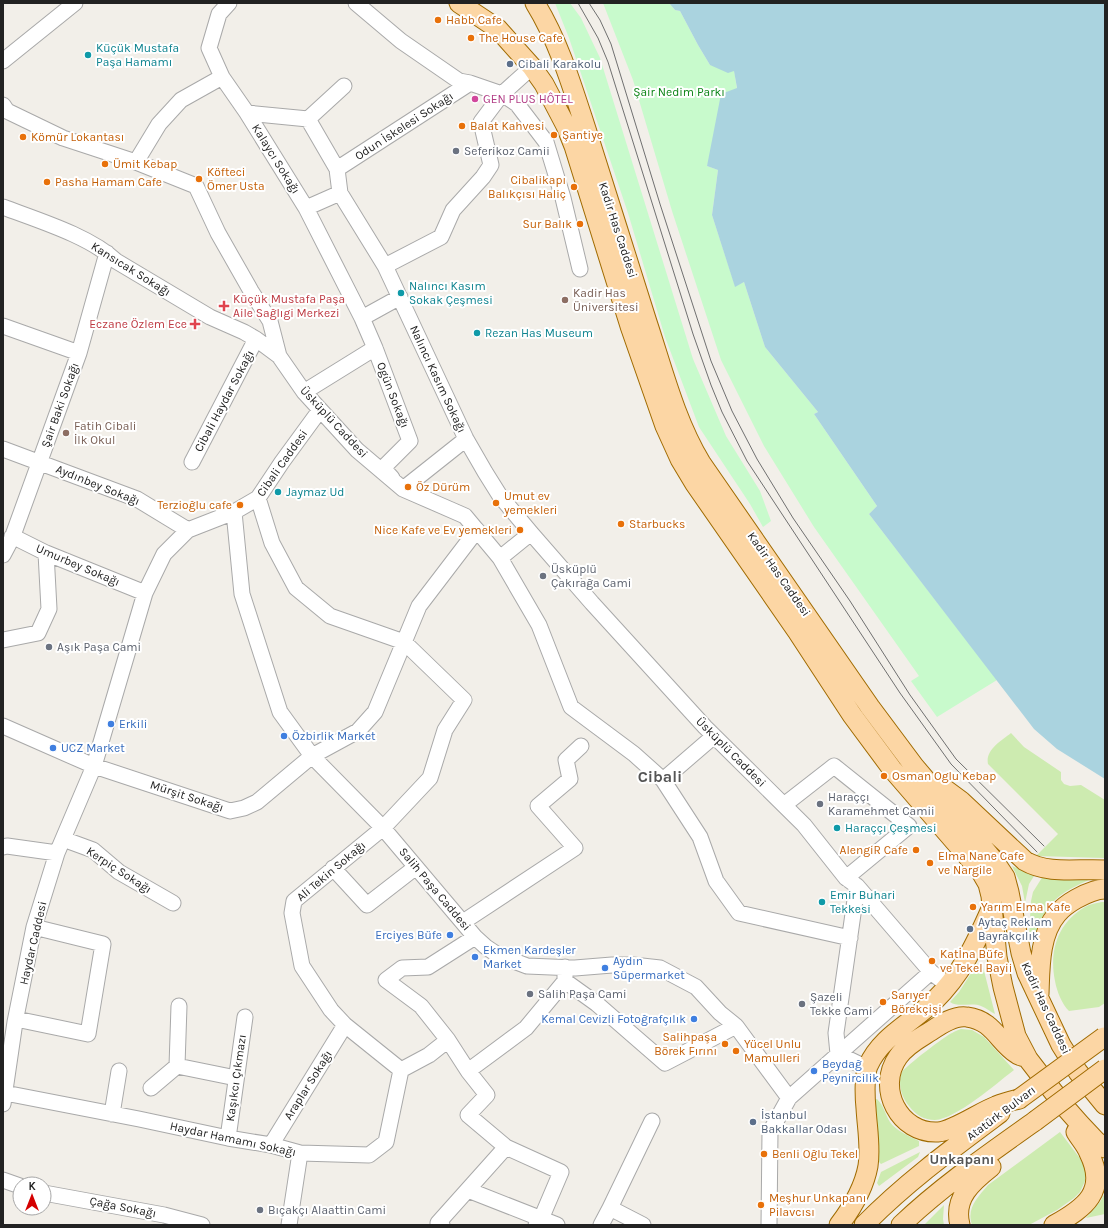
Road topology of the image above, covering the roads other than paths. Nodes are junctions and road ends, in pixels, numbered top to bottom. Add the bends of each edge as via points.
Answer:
1 (75, 3) edge
2 (229, 3) edge
3 (356, 3) edge
4 (459, 3) edge
5 (535, 3) edge
6 (3, 62) edge
7 (532, 67) junction
8 (222, 76) junction
9 (470, 82) junction
10 (344, 86) dead end
11 (502, 94) junction
12 (3, 105) edge
13 (247, 112) junction
14 (308, 119) junction
15 (136, 162) junction
16 (337, 169) junction
17 (340, 193) junction
18 (3, 207) edge
19 (306, 208) junction
20 (107, 253) junction
21 (385, 266) junction
22 (580, 268) dead end
23 (400, 297) junction
24 (362, 318) junction
25 (3, 326) edge
26 (256, 340) junction
27 (375, 348) junction
28 (79, 353) junction
29 (278, 356) junction
30 (304, 392) junction
31 (320, 410) junction
32 (466, 439) junction
33 (3, 449) edge
34 (40, 462) junction
35 (192, 462) dead end
36 (403, 489) junction
37 (258, 498) junction
38 (234, 512) junction
39 (188, 530) junction
40 (477, 530) junction
41 (531, 533) junction
42 (12, 536) junction
43 (46, 553) junction
44 (3, 555) edge
45 (500, 558) junction
46 (145, 593) junction
47 (3, 640) edge
48 (404, 642) junction
49 (3, 726) edge
50 (714, 736) junction
51 (581, 746) dead end
52 (312, 756) junction
53 (94, 766) junction
54 (914, 766) junction
55 (663, 780) junction
56 (784, 805) junction
57 (383, 828) junction
58 (63, 839) junction
59 (3, 846) edge
60 (57, 853) junction
61 (416, 867) junction
62 (333, 868) junction
63 (1105, 870) edge
64 (852, 882) junction
65 (1105, 889) edge
66 (173, 903) dead end
67 (992, 906) junction
68 (463, 922) junction
69 (34, 927) junction
70 (475, 937) junction
71 (850, 938) junction
72 (931, 972) junction
73 (565, 974) junction
74 (949, 986) junction
75 (1039, 998) junction
76 (179, 1006) dead end
77 (245, 1017) dead end
78 (16, 1019) junction
79 (345, 1025) junction
80 (736, 1026) junction
81 (1105, 1036) edge
82 (448, 1040) junction
83 (838, 1054) junction
84 (1028, 1059) junction
85 (177, 1066) junction
86 (867, 1068) junction
87 (401, 1070) junction
88 (1105, 1070) edge
89 (118, 1071) dead end
90 (468, 1071) junction
91 (236, 1078) junction
92 (151, 1088) dead end
93 (4, 1098) edge
94 (789, 1098) junction
95 (1019, 1099) junction
96 (1104, 1103) edge
97 (1065, 1107) junction
98 (112, 1114) junction
99 (652, 1121) dead end
100 (1036, 1121) junction
101 (228, 1138) junction
102 (271, 1145) junction
103 (506, 1147) junction
104 (1105, 1148) edge
105 (300, 1153) junction
106 (468, 1190) junction
107 (52, 1195) edge
108 (610, 1208) junction
109 (163, 1220) edge
110 (538, 1222) edge
111 (202, 1225) edge
112 (289, 1225) edge
113 (442, 1225) edge
114 (557, 1225) edge
115 (601, 1225) edge
116 (643, 1225) edge
117 (769, 1225) edge
118 (838, 1225) edge
119 (864, 1225) edge
120 (901, 1225) edge
121 (960, 1225) edge
122 (1054, 1225) edge

1 - 6 street
2 - 8 street, Kalaycı Sokağı via 219,14 209,48
3 - 9 street via 459,82
4 - 7 main road, Kadir Has Caddesi via 498,29
5 - 54 main road, Kadir Has Caddesi via 553,35 570,80 662,368 691,446 870,707
7 - 11 street
7 - 67 main road, Kadir Has Caddesi via 544,84 574,146 637,347 665,426 680,459 857,721 892,768 981,872 988,884
8 - 13 street, Kalaycı Sokağı
8 - 15 street via 181,100 159,124
9 - 11 street
9 - 16 street, Odun İskelesi Sokağı
10 - 14 street
11 - 21 street via 481,122 491,165 483,178 453,210 441,238
11 - 22 street via 517,104 546,142
12 - 15 street via 8,111 63,138
13 - 14 street
13 - 19 street, Kalaycı Sokağı
14 - 16 street
15 - 29 street via 196,186 218,233 270,321
16 - 17 street
17 - 19 street
17 - 21 street
18 - 20 street, Kansıcak Sokağı via 75,235
19 - 24 street, Kalaycı Sokağı
20 - 26 street, Kansıcak Sokağı via 116,261 210,317
20 - 28 street, Şair Baki Sokağı
21 - 23 street, Nalıncı Kasım Sokağı
23 - 24 street
23 - 32 street, Nalıncı Kasım Sokağı
24 - 27 street, Kalaycı Sokağı
25 - 28 street
26 - 29 street, Üsküplü Caddesi
26 - 35 street, Cibali Haydar Sokağı
27 - 30 street
27 - 36 street, Ogün Sokağı via 410,441 383,468
28 - 34 street, Şair Baki Sokağı
29 - 30 street, Üsküplü Caddesi
30 - 31 street, Üsküplü Caddesi
31 - 36 street, Üsküplü Caddesi via 357,450
31 - 37 street, Cibali Caddesi
32 - 36 street
32 - 41 street, Üsküplü Caddesi via 500,496
33 - 34 street, Aydınbey Sokağı
34 - 39 street, Aydınbey Sokağı via 137,499
34 - 42 street, Şair Baki Sokağı
36 - 40 street, Üsküplü Caddesi via 465,516
37 - 38 street, Cibali Caddesi
37 - 48 street via 272,543 296,588 330,616
38 - 39 street, Cibali Caddesi
38 - 52 street, Salih Paşa Caddesi via 244,602 280,712
39 - 46 street, Cibali Caddesi via 164,554
40 - 45 street, Üsküplü Caddesi
40 - 48 street, Mürşit Sokağı via 419,606
41 - 45 street
41 - 50 street, Üsküplü Caddesi
42 - 43 street, Umurbey Sokağı
42 - 44 street, Şair Baki Sokağı
43 - 46 street, Umurbey Sokağı
43 - 47 street via 49,609 38,633
45 - 55 street, Üsküplü Caddesi via 539,625 571,707 634,754
46 - 53 street, Cibali Caddesi
48 - 52 street, Mürşit Sokağı via 375,712 358,731
48 - 57 street, Ali Tekin Sokağı via 464,700 445,730 430,778
49 - 53 street, Mürşit Sokağı
50 - 55 street
50 - 56 street, Üsküplü Caddesi
51 - 68 street via 566,760 570,779 538,806 575,848
52 - 53 street, Mürşit Sokağı via 257,802 244,808 230,810
52 - 57 street, Salih Paşa Caddesi
53 - 58 street, Haydar Caddesi
54 - 63 main road via 961,801 1025,861 1041,868
54 - 75 main road, Kadir Has Caddesi via 1005,877 1021,954
55 - 71 street, Üsküplü Caddesi via 700,837 716,882 739,913
56 - 64 street, Üsküplü Caddesi
56 - 64 street via 834,766 909,826
57 - 61 street, Salih Paşa Caddesi
57 - 62 street, Ali Tekin Sokağı
58 - 60 street, Haydar Caddesi
58 - 66 street, Kerpiç Sokağı via 93,850 119,872
59 - 60 street
60 - 69 street, Haydar Caddesi
61 - 62 street via 367,906
61 - 68 street, Salih Paşa Caddesi
62 - 79 street, Ali Tekin Sokağı via 294,901 292,913 302,966 331,1010
64 - 71 street
64 - 72 street, Üsküplü Caddesi
65 - 75 main road via 1084,894 1056,915 1041,951
67 - 74 main road via 975,945
67 - 84 main road, Kadir Has Caddesi via 1003,987 1016,1036
68 - 70 street, Salih Paşa Caddesi
69 - 78 street, Haydar Caddesi
69 - 78 street via 103,944 88,1034
70 - 73 street, Salih Paşa Caddesi via 498,955 527,966
70 - 82 street via 428,967 402,968 386,980 421,1006
71 - 83 street via 836,1033
72 - 74 street, Üsküplü Caddesi
72 - 83 street
73 - 80 street, Salih Paşa Caddesi via 612,965 660,968 696,987
73 - 80 street via 665,1063
73 - 90 street via 526,1028
74 - 86 main road via 933,1003 883,1042
75 - 96 main road, Kadir Has Caddesi via 1061,1045 1078,1072
76 - 85 street
77 - 91 street, Kaşıkcı Çıkmazı
78 - 93 street, Haydar Caddesi
79 - 87 street, Ali Tekin Sokağı
79 - 102 street, Araplar Sokağı
80 - 94 street, Salih Paşa Caddesi
81 - 95 main road, Atatürk Bulvarı, bridge
82 - 87 street via 429,1055
82 - 90 street
83 - 86 street
83 - 94 street
84 - 95 main road via 1010,1048 992,1028 966,1016 938,1026 911,1044 898,1056 889,1081 894,1106 902,1119 927,1132 939,1132 953,1127 997,1106
84 - 97 main road, Kadir Has Caddesi
85 - 91 street
85 - 92 street
86 - 118 main road via 865,1096 868,1166 851,1209
87 - 105 street, Haydar Hamamı Sokağı via 386,1142 369,1155
88 - 100 main road, bridge
89 - 98 street
90 - 103 street via 487,1095 468,1115
91 - 101 street, Kaşıkcı Çıkmazı
93 - 98 street, Haydar Hamamı Sokağı
94 - 117 street via 770,1132
95 - 119 main road, Atatürk Bulvarı via 914,1179
97 - 104 main road
97 - 122 main road via 1070,1121 1089,1152 1095,1167 1096,1183 1095,1190 1083,1206
98 - 101 street, Haydar Hamamı Sokağı
99 - 108 street
100 - 120 main road
100 - 121 main road via 1011,1150 966,1191 959,1206
101 - 102 street, Haydar Hamamı Sokağı
102 - 105 street, Haydar Hamamı Sokağı
103 - 106 street
103 - 110 street via 561,1172
105 - 112 street
106 - 110 street
106 - 113 street via 438,1223
107 - 109 street, Çağa Sokağı
108 - 115 street
108 - 116 street
109 - 111 street, Çağa Sokağı
110 - 114 street

